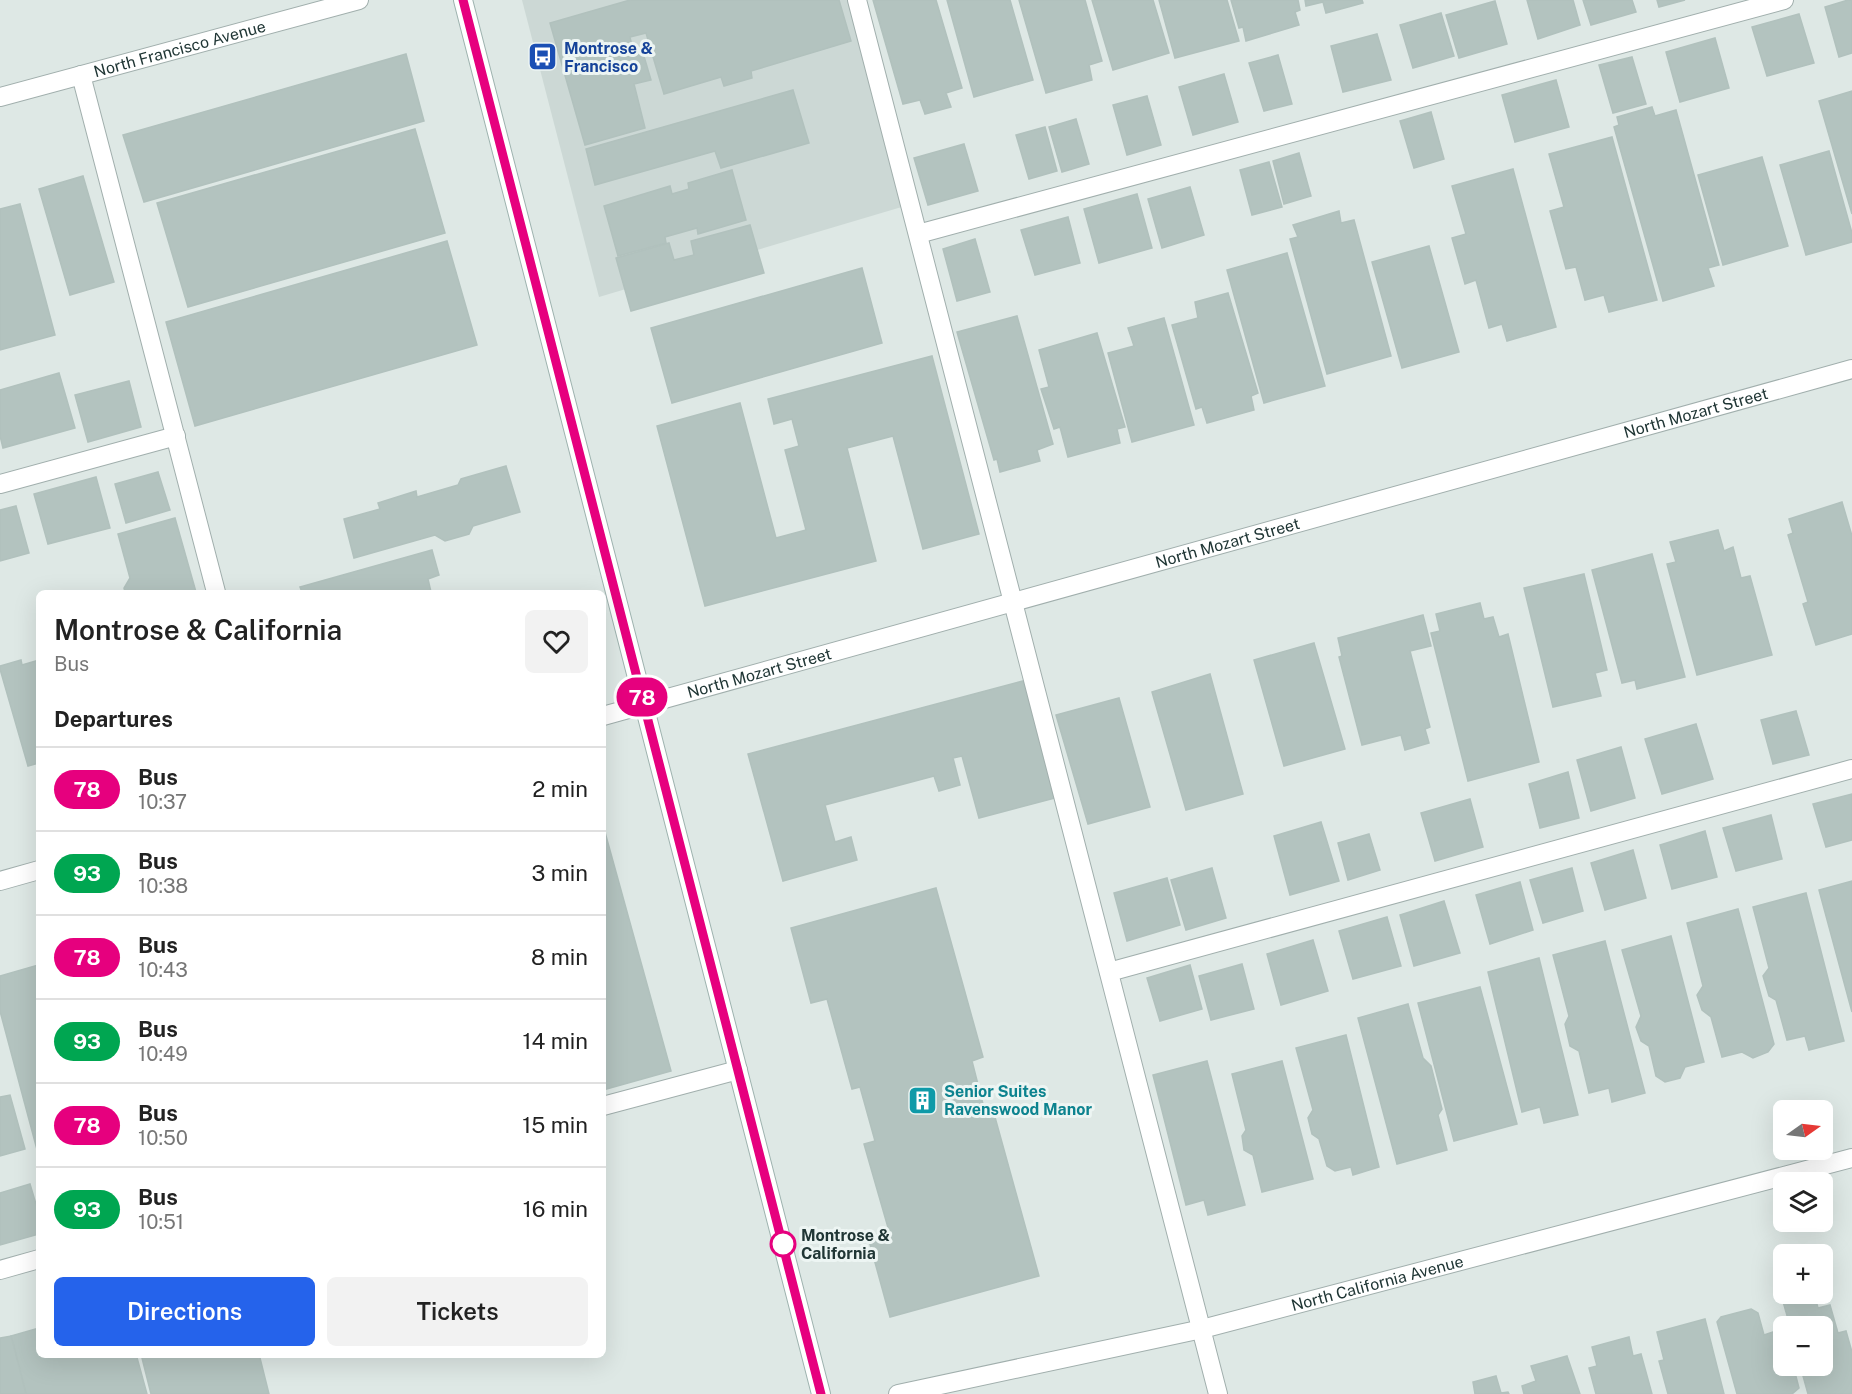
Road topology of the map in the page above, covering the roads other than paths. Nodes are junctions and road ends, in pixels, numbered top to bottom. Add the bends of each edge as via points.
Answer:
1 (359, 0) edge
2 (463, 0) edge
3 (857, 0) edge
4 (1784, 0) edge
5 (81, 75) junction
6 (0, 97) edge
7 (918, 234) junction
8 (1852, 369) edge
9 (176, 436) junction
10 (0, 484) edge
11 (215, 590) edge
12 (1013, 601) junction
13 (644, 705) junction
14 (606, 715) edge
15 (1852, 769) edge
16 (36, 871) edge
17 (0, 881) edge
18 (1109, 972) junction
19 (738, 1070) junction
20 (606, 1105) edge
21 (1852, 1158) edge
22 (36, 1261) edge
23 (0, 1270) edge
24 (1202, 1329) junction
25 (821, 1394) edge
26 (898, 1394) edge
27 (1218, 1394) edge

1 - 5 street, North Francisco Avenue
2 - 13 street
3 - 7 street
4 - 7 street
5 - 6 street, North Francisco Avenue
5 - 9 street
7 - 12 street
8 - 12 street, North Mozart Street
9 - 10 street
9 - 11 street
12 - 13 street, North Mozart Street
12 - 18 street
13 - 14 street, North Mozart Street
13 - 19 street
15 - 18 street
16 - 17 street
18 - 24 street
19 - 20 street
19 - 25 street
21 - 24 street, North California Avenue
22 - 23 street
24 - 26 street, North California Avenue
24 - 27 street

